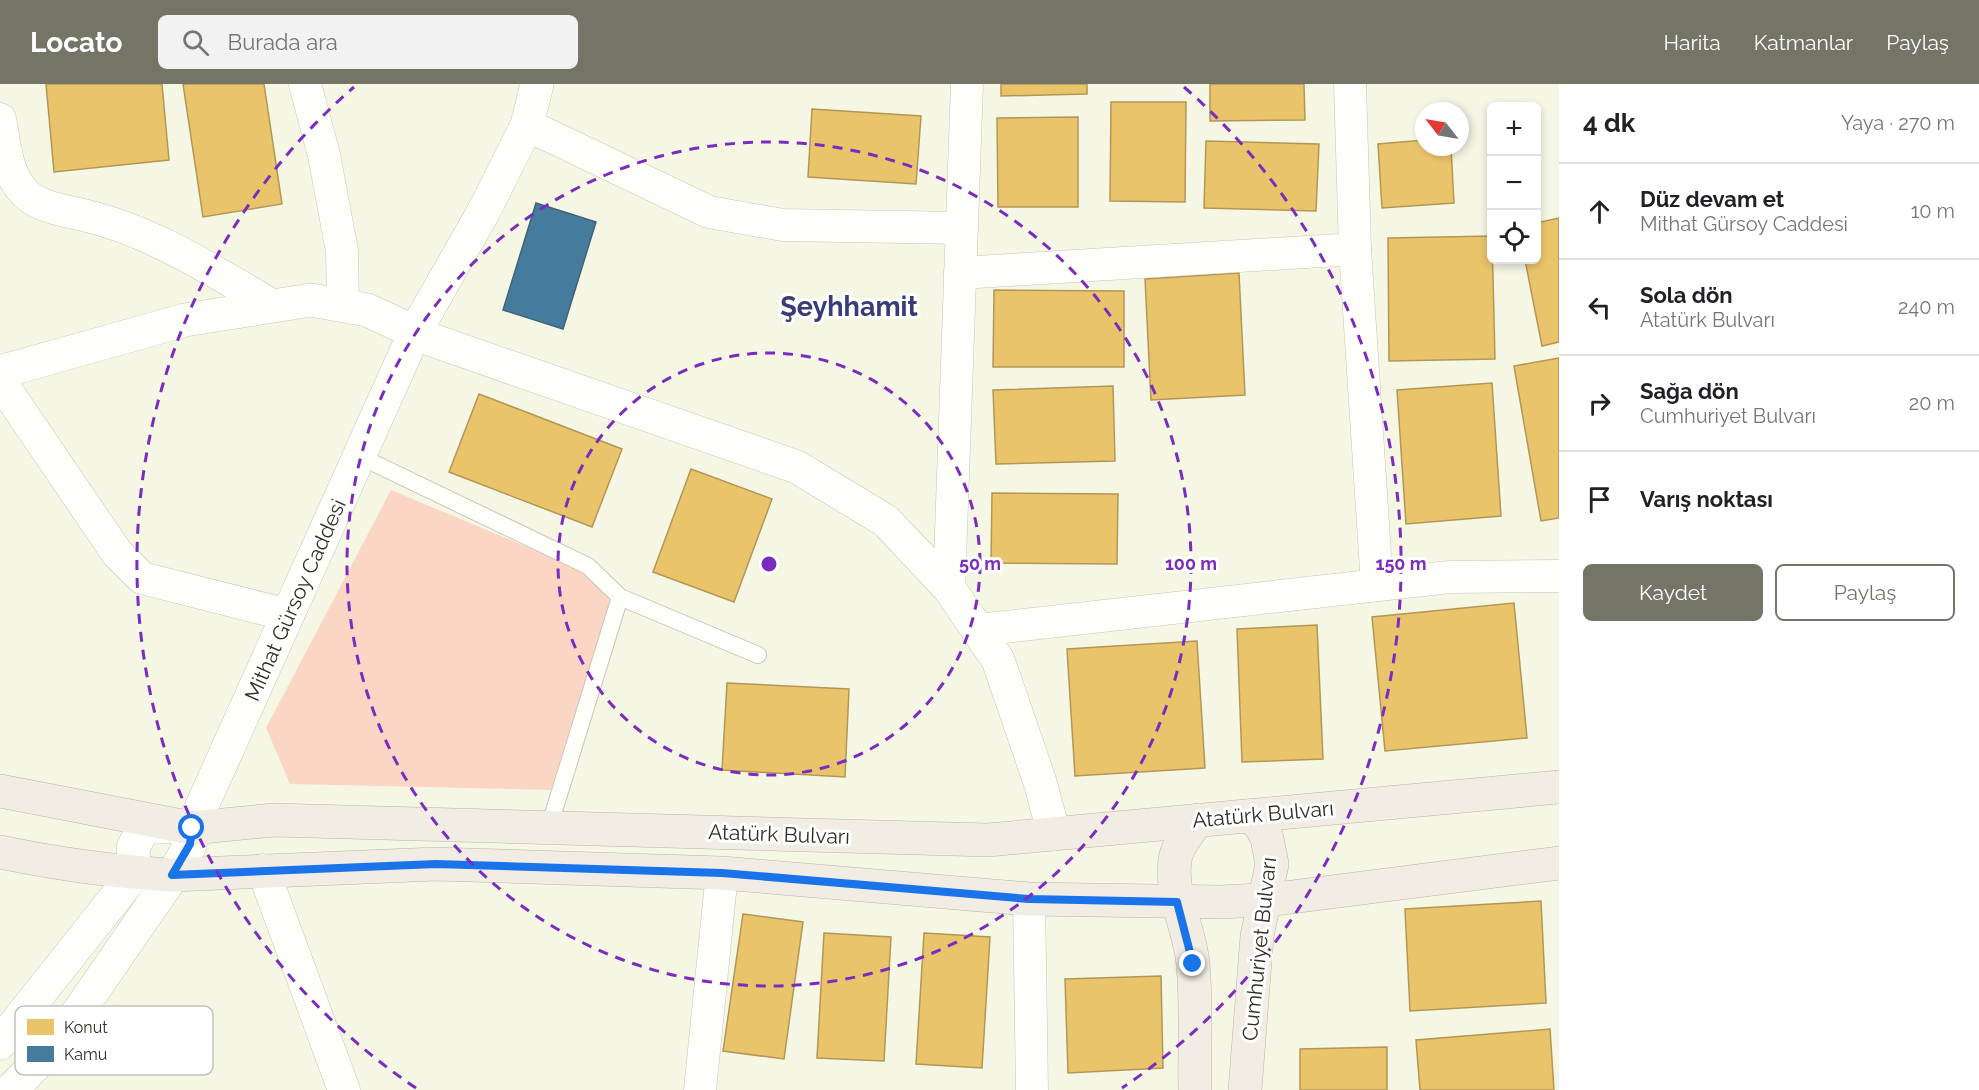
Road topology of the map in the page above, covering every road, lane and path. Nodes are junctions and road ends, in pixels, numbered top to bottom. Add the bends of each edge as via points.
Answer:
1 (305, 84) edge
2 (537, 84) edge
3 (967, 84) edge
4 (1350, 84) edge
5 (0, 119) edge
6 (527, 126) junction
7 (12, 199) edge
8 (962, 228) junction
9 (1355, 249) junction
10 (960, 273) junction
11 (273, 306) junction
12 (344, 306) junction
13 (416, 332) junction
14 (0, 372) edge
15 (0, 381) edge
16 (359, 456) junction
17 (1559, 576) edge
18 (1377, 585) junction
19 (949, 588) junction
20 (620, 597) junction
21 (288, 615) junction
22 (978, 630) junction
23 (758, 655) dead end
24 (1559, 787) edge
25 (0, 791) edge
26 (1249, 816) junction
27 (1198, 820) junction
28 (549, 827) junction
29 (192, 828) junction
30 (1053, 834) junction
31 (0, 852) edge
32 (1559, 863) edge
33 (263, 870) junction
34 (135, 873) junction
35 (722, 873) junction
36 (172, 875) junction
37 (1029, 899) junction
38 (1264, 900) junction
39 (1177, 902) junction
40 (29, 1006) edge
41 (82, 1006) edge
42 (15, 1024) edge
43 (0, 1043) edge
44 (26, 1075) edge
45 (11, 1090) edge
46 (344, 1090) edge
47 (700, 1090) edge
48 (1032, 1090) edge
49 (1195, 1090) edge
50 (1245, 1090) edge

1 - 12 street via 324,155 342,251
2 - 6 main road, Mithat Gürsoy Caddesi
3 - 8 street
4 - 9 street
5 - 7 street
6 - 8 street via 709,212 783,225
6 - 13 main road, Mithat Gürsoy Caddesi
7 - 11 street via 105,220 165,246
8 - 10 street
9 - 10 street
9 - 18 street
10 - 19 street
11 - 12 main road via 311,300
11 - 14 main road via 185,320
12 - 13 main road via 368,310
13 - 16 main road, Mithat Gürsoy Caddesi
13 - 19 main road via 797,467 886,520
15 - 21 street via 117,553 142,578
16 - 20 lane via 588,566
16 - 21 main road, Mithat Gürsoy Caddesi
17 - 18 street via 1450,577
18 - 22 street
19 - 22 main road
20 - 23 lane
20 - 28 lane
21 - 29 main road, Mithat Gürsoy Caddesi
22 - 30 main road via 998,660 1040,782
24 - 26 main road, Atatürk Bulvarı
25 - 29 main road, Atatürk Bulvarı
26 - 27 main road, Atatürk Bulvarı
26 - 38 main road, Cumhuriyet Bulvarı via 1260,825 1270,849 1269,885
27 - 30 main road, Atatürk Bulvarı
27 - 39 main road via 1175,858
28 - 29 main road, Atatürk Bulvarı via 274,820
28 - 30 main road, Atatürk Bulvarı via 988,840
29 - 34 main road via 144,827 133,848
29 - 36 main road, Mithat Gürsoy Caddesi via 190,844
31 - 34 main road, Atatürk Bulvarı
32 - 38 main road, Atatürk Bulvarı
33 - 35 main road, Atatürk Bulvarı via 436,864
33 - 36 main road, Atatürk Bulvarı
33 - 46 street
34 - 36 main road, Atatürk Bulvarı
34 - 40 main road
35 - 37 main road, Atatürk Bulvarı
35 - 47 street
36 - 41 main road, Mithat Gürsoy Caddesi
37 - 39 main road, Atatürk Bulvarı
37 - 48 street
38 - 39 main road, Atatürk Bulvarı
38 - 50 main road, Cumhuriyet Bulvarı via 1257,936
39 - 49 main road via 1193,964
42 - 43 main road
44 - 45 main road, Mithat Gürsoy Caddesi

